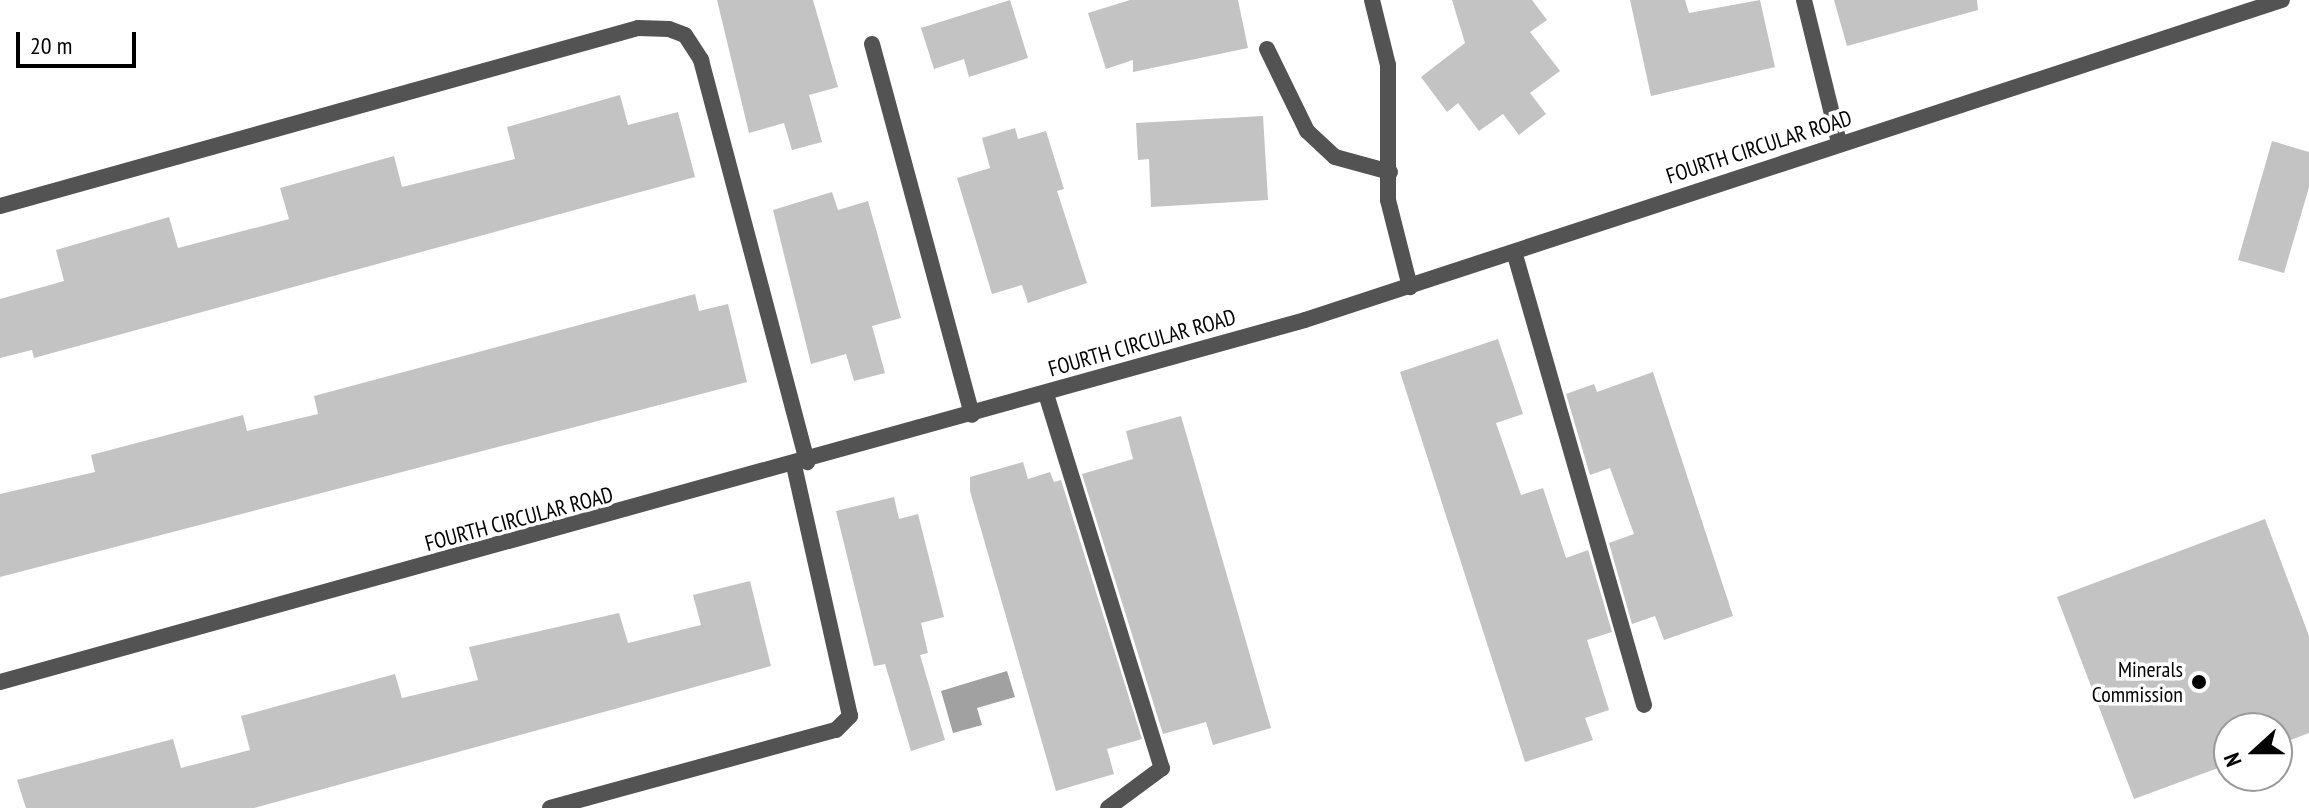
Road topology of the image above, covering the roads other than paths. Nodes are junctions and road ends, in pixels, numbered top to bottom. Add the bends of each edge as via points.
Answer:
1 (1372, 0) edge
2 (1804, 0) edge
3 (2282, 0) edge
4 (872, 44) dead end
5 (1267, 49) dead end
6 (1839, 143) junction
7 (1390, 172) junction
8 (0, 206) edge
9 (1515, 255) junction
10 (1410, 287) junction
11 (1046, 394) junction
12 (972, 415) junction
13 (801, 464) junction
14 (0, 682) edge
15 (1644, 705) dead end
16 (550, 808) edge
17 (1108, 808) edge

1 - 7 street via 1388,65
2 - 6 street
3 - 6 street, FOURTH CIRCULAR ROAD
4 - 12 street
5 - 7 street via 1307,131 1335,157
6 - 9 street, FOURTH CIRCULAR ROAD
7 - 10 street via 1388,200
8 - 13 street via 638,28 669,29 685,35 701,60
9 - 10 street, FOURTH CIRCULAR ROAD
9 - 15 street
10 - 11 street, FOURTH CIRCULAR ROAD
11 - 12 street, FOURTH CIRCULAR ROAD
11 - 17 street via 1162,768
12 - 13 street, FOURTH CIRCULAR ROAD
13 - 14 street, FOURTH CIRCULAR ROAD
13 - 16 street via 850,716 836,730

